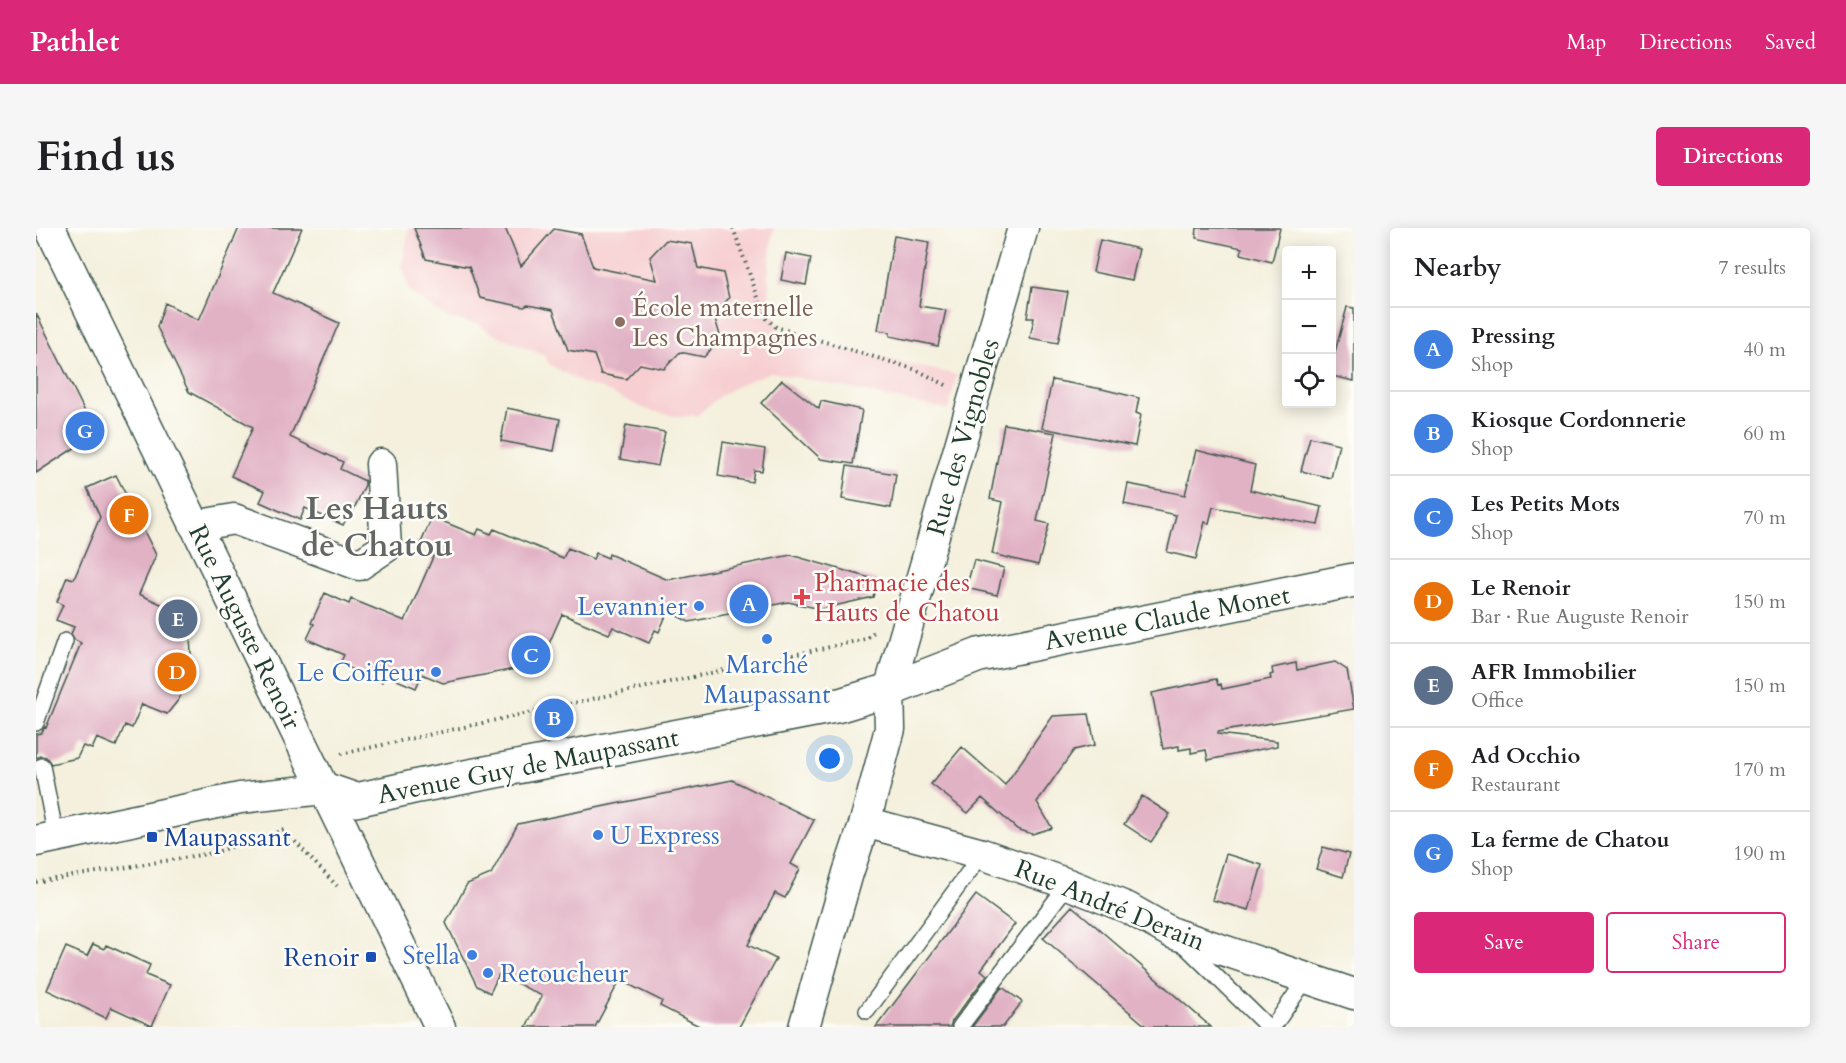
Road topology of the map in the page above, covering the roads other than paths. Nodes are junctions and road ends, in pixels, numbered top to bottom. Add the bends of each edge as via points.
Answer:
1 (50, 228) edge
2 (1023, 228) edge
3 (381, 464) dead end
4 (195, 526) junction
5 (1354, 580) edge
6 (65, 641) dead end
7 (979, 655) joint
8 (889, 690) junction
9 (36, 723) edge
10 (42, 766) dead end
11 (324, 789) junction
12 (865, 822) junction
13 (46, 839) edge
14 (982, 854) junction
15 (1068, 884) junction
16 (1172, 933) junction
17 (1306, 979) junction
18 (1354, 994) edge
19 (867, 1011) dead end
20 (440, 1027) edge
21 (804, 1027) edge
22 (960, 1027) edge
23 (1270, 1027) edge

1 - 4 street, Rue Auguste Renoir
2 - 8 street, Rue des Vignobles
3 - 4 street via 386,548 359,565 234,519
4 - 11 street, Rue Auguste Renoir
5 - 7 street, Avenue Claude Monet
6 - 9 lane
7 - 8 street, Avenue Guy de Maupassant
8 - 11 street, Avenue Guy de Maupassant via 840,705 356,800
8 - 12 street, Rue des Vignobles via 890,729
10 - 13 lane
11 - 13 street, Avenue Guy de Maupassant via 240,798
11 - 20 street, Rue Auguste Renoir
12 - 14 street, Rue André Derain
12 - 21 street, Rue des Vignobles
14 - 15 street, Rue André Derain
14 - 19 lane
15 - 16 street, Rue André Derain via 1128,908
15 - 22 lane
16 - 17 street, Rue André Derain
16 - 23 lane
17 - 18 street, Rue André Derain
17 - 23 lane

